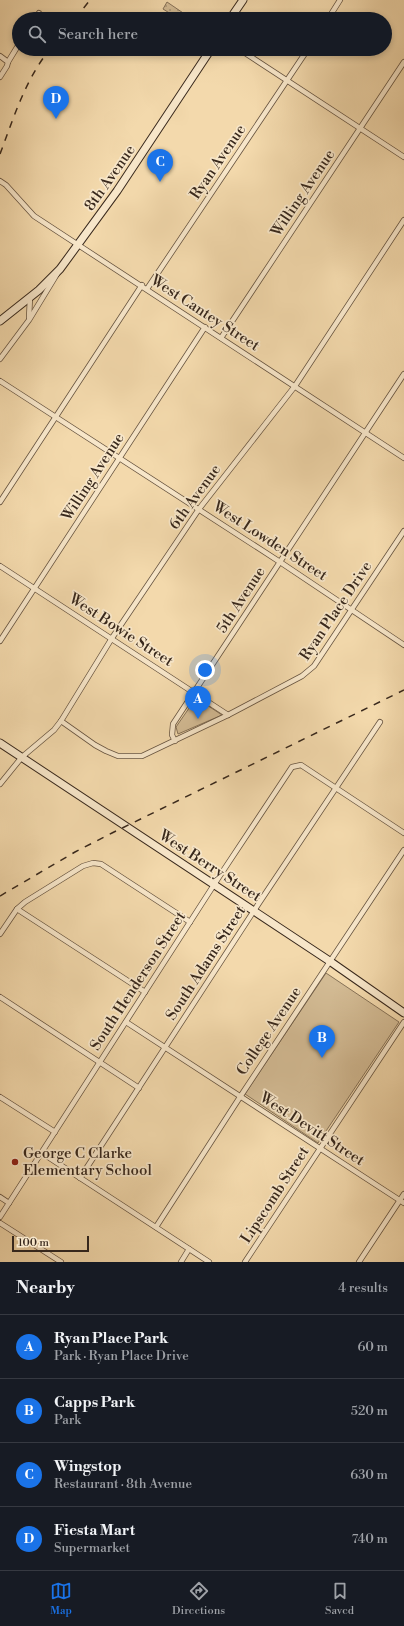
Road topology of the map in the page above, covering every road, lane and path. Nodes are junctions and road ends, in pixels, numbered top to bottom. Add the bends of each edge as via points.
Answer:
1 (243, 0) edge
2 (340, 0) edge
3 (235, 12) edge
4 (332, 12) edge
5 (0, 56) edge
6 (12, 56) edge
7 (206, 56) edge
8 (250, 56) edge
9 (303, 56) edge
10 (404, 62) edge
11 (7, 64) junction
12 (0, 77) edge
13 (287, 81) junction
14 (360, 128) junction
15 (404, 157) edge
16 (0, 181) edge
17 (404, 220) edge
18 (79, 244) junction
19 (60, 269) junction
20 (142, 286) junction
21 (147, 289) junction
22 (30, 297) junction
23 (0, 320) edge
24 (29, 320) junction
25 (205, 327) junction
26 (221, 338) junction
27 (0, 359) edge
28 (404, 374) edge
29 (0, 381) edge
30 (295, 386) junction
31 (56, 417) junction
32 (365, 432) junction
33 (120, 458) junction
34 (404, 458) edge
35 (0, 502) edge
36 (199, 509) junction
37 (404, 531) edge
38 (280, 562) junction
39 (0, 566) edge
40 (34, 588) junction
41 (352, 609) junction
42 (112, 638) junction
43 (0, 641) edge
44 (404, 645) edge
45 (194, 692) junction
46 (228, 715) junction
47 (61, 721) junction
48 (380, 722) dead end
49 (175, 741) junction
50 (0, 743) edge
51 (22, 757) junction
52 (0, 784) edge
53 (335, 788) junction
54 (404, 832) edge
55 (404, 850) edge
56 (214, 884) junction
57 (17, 909) junction
58 (254, 911) junction
59 (190, 922) junction
60 (0, 934) edge
61 (331, 962) junction
62 (145, 992) junction
63 (0, 997) edge
64 (404, 1013) edge
65 (126, 1022) junction
66 (404, 1022) edge
67 (165, 1048) junction
68 (100, 1062) junction
69 (139, 1088) junction
70 (0, 1097) edge
71 (240, 1097) junction
72 (55, 1132) junction
73 (320, 1149) junction
74 (42, 1152) junction
75 (80, 1178) junction
76 (404, 1194) edge
77 (0, 1197) edge
78 (402, 1202) edge
79 (9, 1203) junction
80 (0, 1217) edge
81 (0, 1223) edge
82 (156, 1227) junction
83 (189, 1249) junction
84 (61, 1262) edge
85 (181, 1262) edge
86 (209, 1262) edge
87 (245, 1262) edge
88 (359, 1262) edge

1 - 3 main road
2 - 4 street
5 - 11 street
6 - 11 street
7 - 18 main road, 8th Avenue
8 - 13 street
9 - 13 street, Ryan Avenue
10 - 14 street, Willing Avenue
11 - 12 street
13 - 14 street
13 - 21 street, Ryan Avenue
14 - 15 street
14 - 26 street, Willing Avenue
16 - 18 street, West Cantey Street via 34,216
17 - 30 street, 6th Avenue
18 - 19 main road, 8th Avenue
18 - 20 street, West Cantey Street
19 - 22 main road
19 - 24 street, 8th Avenue
20 - 21 street, West Cantey Street
20 - 31 street
21 - 25 street, West Cantey Street
22 - 23 main road
22 - 24 street
24 - 27 street, 8th Avenue
25 - 26 street, West Cantey Street
25 - 33 street, Willing Avenue
26 - 30 street, West Cantey Street
28 - 32 street, 5th Avenue
29 - 31 street, West Lowden Street
30 - 32 street, West Cantey Street
30 - 36 street, 6th Avenue
31 - 33 street, West Lowden Street
31 - 35 street
32 - 34 street, West Cantey Street
32 - 38 street, 5th Avenue
33 - 36 street, West Lowden Street
33 - 40 street, Willing Avenue
36 - 38 street, West Lowden Street
36 - 42 street, 6th Avenue
37 - 41 street, Ryan Place Drive
38 - 41 street, West Lowden Street
38 - 45 street, 5th Avenue
39 - 40 street, West Bowie Street
40 - 42 street, West Bowie Street
40 - 43 street, Willing Avenue
41 - 44 street, West Lowden Street
41 - 46 street, Ryan Place Drive via 309,672
42 - 45 street, West Bowie Street
42 - 47 street, 6th Avenue
45 - 46 street, West Bowie Street
45 - 49 street, 5th Avenue via 173,724 172,735
46 - 49 street, Ryan Place Drive
47 - 49 street, Ryan Place Drive via 95,745 118,756 142,756
47 - 51 street, 6th Avenue
48 - 53 street, South Adams Street
50 - 51 main road, West Berry Street
51 - 52 street, 6th Avenue
51 - 56 main road, West Berry Street
53 - 54 street
53 - 56 street, South Henderson Street via 300,765 292,767
53 - 58 street, South Adams Street
55 - 61 street, College Avenue
56 - 58 main road, West Berry Street
56 - 59 street, South Henderson Street
57 - 59 street via 83,866 93,863 101,864
57 - 60 street
57 - 62 street
58 - 61 main road, West Berry Street
58 - 67 street, South Adams Street
59 - 62 street, South Henderson Street
61 - 64 main road, West Berry Street
61 - 71 street, College Avenue
62 - 65 street, South Henderson Street
63 - 68 street
65 - 67 street, West Devitt Street
65 - 68 street, South Henderson Street
66 - 73 street, Lipscomb Street
67 - 69 street, South Adams Street
67 - 71 street, West Devitt Street
68 - 69 street
68 - 72 street, South Henderson Street
69 - 75 street, South Adams Street
70 - 72 street
71 - 73 street, West Devitt Street
71 - 82 street, College Avenue
72 - 74 street, South Henderson Street
73 - 78 street, West Devitt Street
73 - 87 street, Lipscomb Street
74 - 75 street
74 - 79 street, South Henderson Street
75 - 82 street
76 - 78 street
77 - 79 street
78 - 88 street
79 - 80 street, South Henderson Street
81 - 84 street
82 - 83 street
83 - 85 street
83 - 86 street

